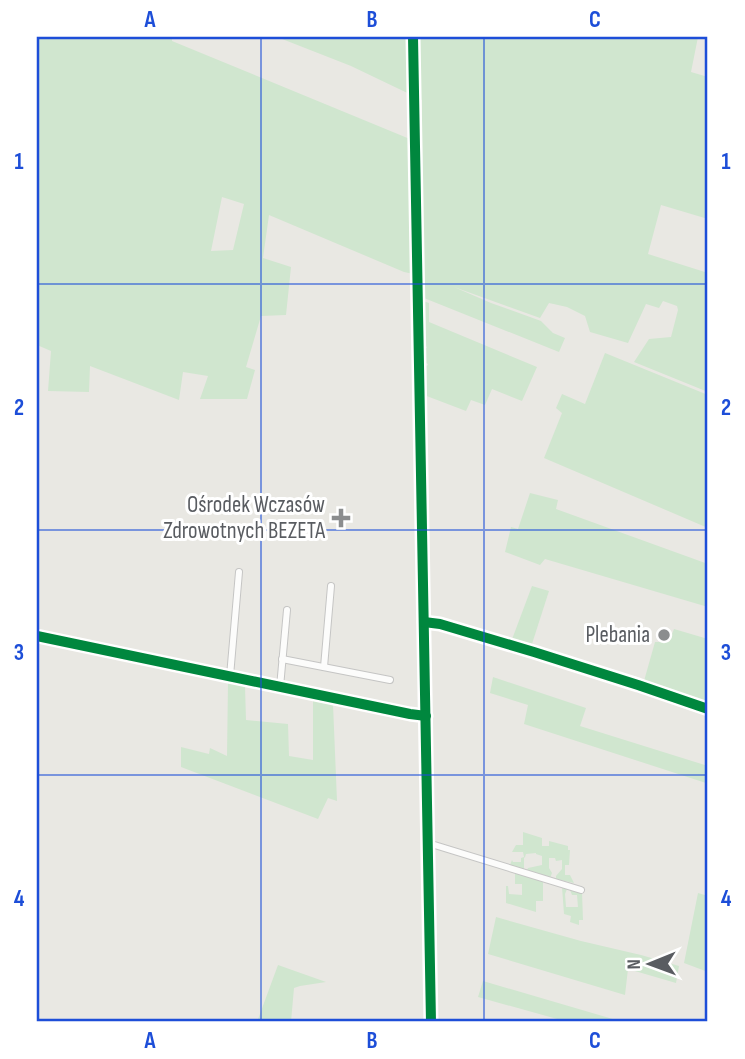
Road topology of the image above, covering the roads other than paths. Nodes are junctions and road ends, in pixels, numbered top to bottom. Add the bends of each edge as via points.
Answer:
1 (413, 37) edge
2 (239, 572) dead end
3 (331, 586) dead end
4 (287, 610) dead end
5 (424, 622) junction
6 (37, 636) edge
7 (282, 659) junction
8 (324, 667) junction
9 (230, 676) junction
10 (390, 680) dead end
11 (280, 687) junction
12 (708, 709) edge
13 (426, 716) junction
14 (428, 843) junction
15 (582, 890) dead end
16 (431, 1022) edge

1 - 5 main road
2 - 9 street
3 - 8 street
4 - 7 street
5 - 12 main road
5 - 13 main road
6 - 9 main road
7 - 8 street
7 - 11 street
8 - 10 street
9 - 11 main road
11 - 13 main road
13 - 14 main road
14 - 15 street
14 - 16 main road

